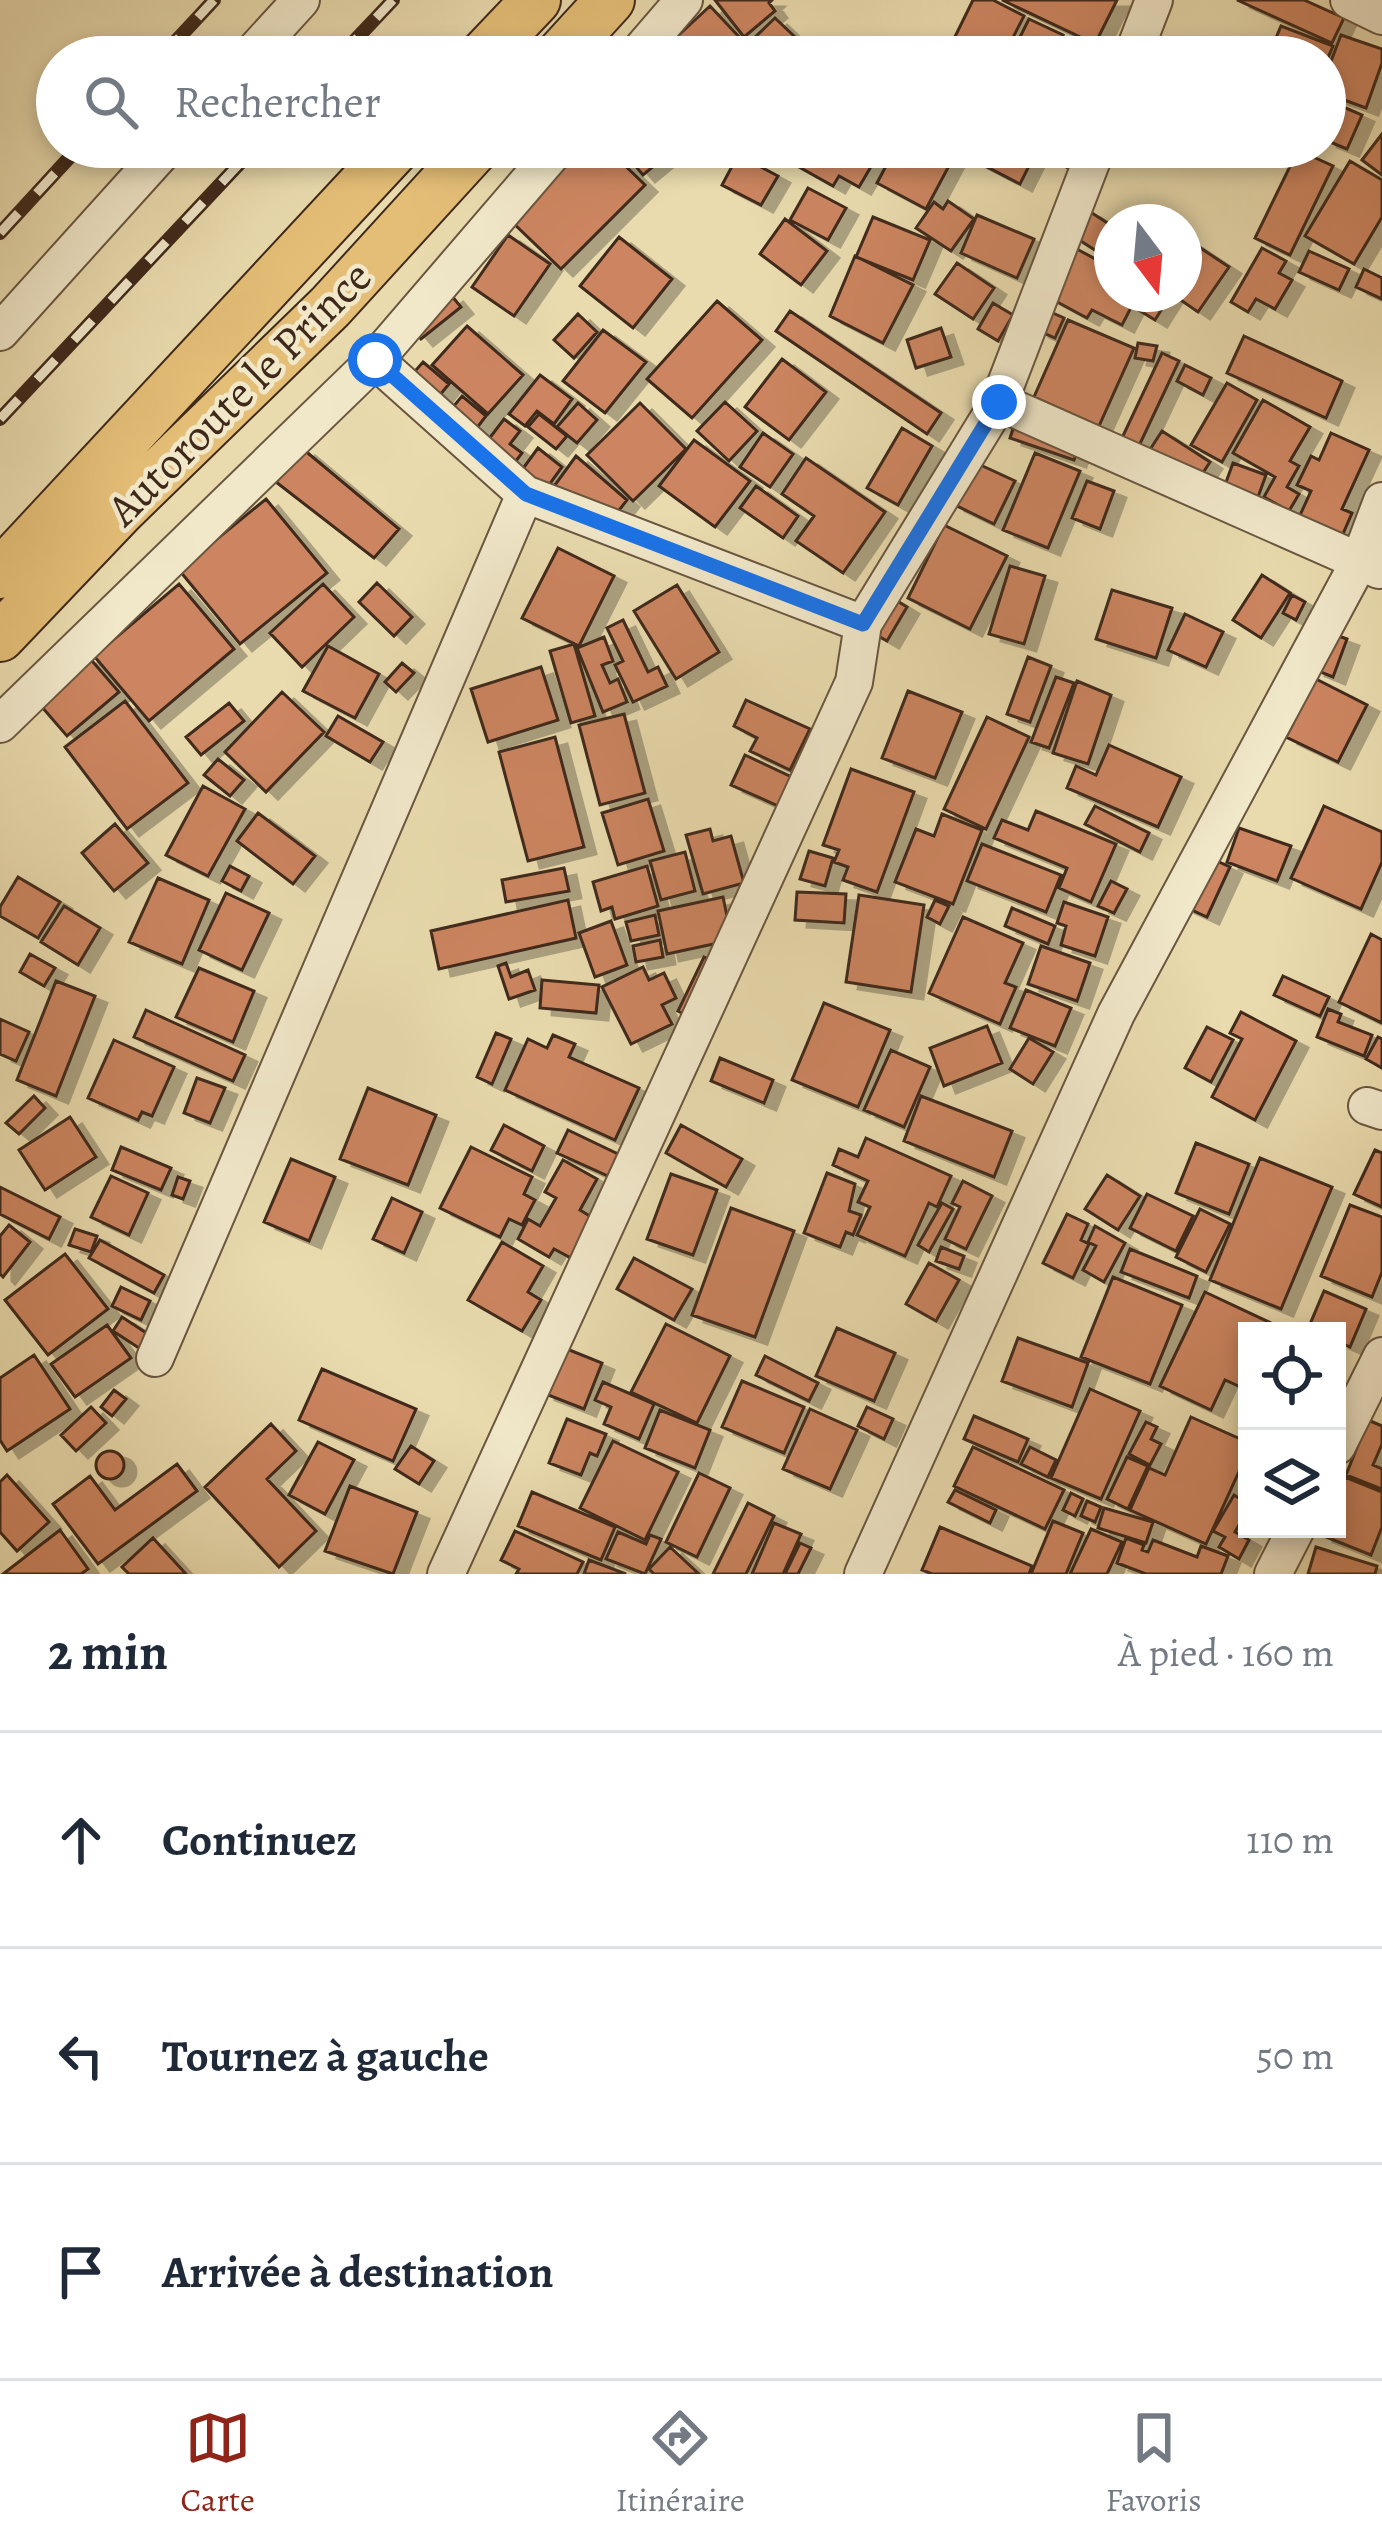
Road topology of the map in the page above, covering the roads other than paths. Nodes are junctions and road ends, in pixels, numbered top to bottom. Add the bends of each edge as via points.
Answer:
1 (301, 0) edge
2 (536, 0) edge
3 (610, 0) edge
4 (684, 0) edge
5 (1154, 0) edge
6 (1349, 0) edge
7 (1382, 16) edge
8 (268, 36) edge
9 (502, 36) edge
10 (577, 36) edge
11 (653, 36) edge
12 (1140, 36) edge
13 (148, 168) edge
14 (377, 168) edge
15 (457, 168) edge
16 (540, 168) edge
17 (1089, 168) edge
18 (0, 332) edge
19 (375, 360) junction
20 (999, 402) junction
21 (526, 494) junction
22 (1382, 501) edge
23 (1370, 566) edge
24 (0, 574) edge
25 (863, 624) junction
26 (0, 638) edge
27 (0, 724) edge
28 (1382, 1357) edge
29 (155, 1358) dead end
30 (1345, 1430) edge
31 (1291, 1538) edge
32 (446, 1574) edge
33 (863, 1574) edge
34 (1273, 1574) edge

1 - 8 street
2 - 9 main road
3 - 10 main road
4 - 11 street
5 - 12 street
6 - 7 street
13 - 18 street
14 - 24 main road, Autoroute le Prince
15 - 26 main road, Autoroute le Prince
16 - 19 street
17 - 20 street
19 - 21 street
19 - 27 street
20 - 23 street
20 - 25 street
21 - 25 street
21 - 29 street
22 - 23 street
23 - 33 street via 1116,1014
25 - 32 street via 854,682
28 - 30 street
31 - 34 street

